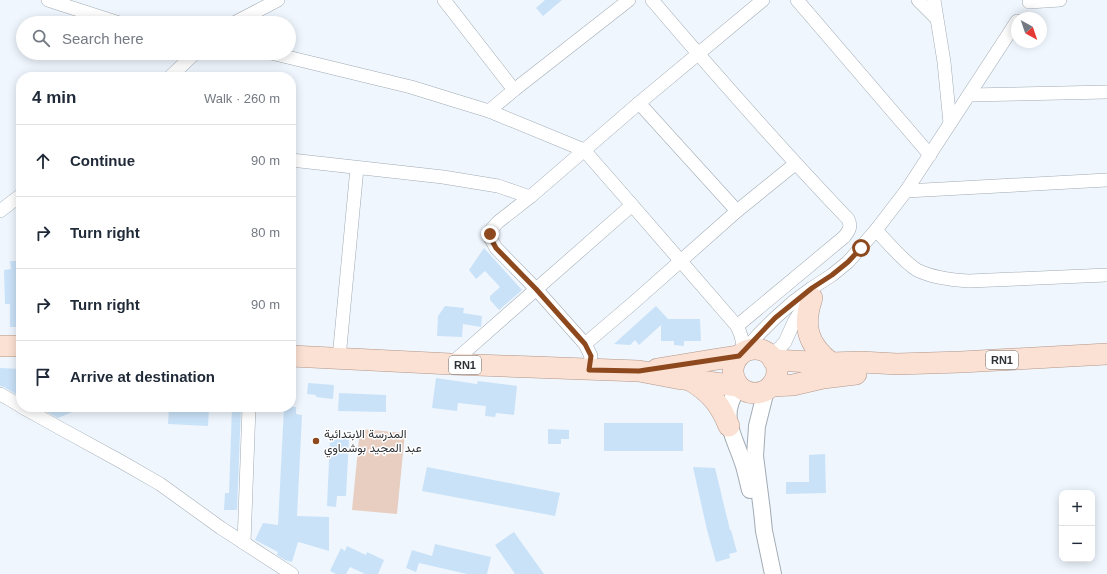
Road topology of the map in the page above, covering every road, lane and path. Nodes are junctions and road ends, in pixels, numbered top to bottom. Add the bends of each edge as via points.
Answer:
1 (48, 0) edge
2 (278, 0) edge
3 (444, 0) edge
4 (629, 0) edge
5 (652, 0) edge
6 (763, 0) edge
7 (797, 0) edge
8 (918, 0) edge
9 (934, 0) edge
10 (1060, 0) edge
11 (1030, 1) edge
12 (1023, 12) edge
13 (98, 16) edge
14 (247, 16) edge
15 (936, 18) junction
16 (1011, 30) edge
17 (698, 54) junction
18 (296, 59) edge
19 (188, 60) edge
20 (175, 72) edge
21 (514, 90) junction
22 (1107, 92) edge
23 (969, 95) junction
24 (640, 103) junction
25 (489, 111) junction
26 (950, 123) junction
27 (584, 150) junction
28 (930, 155) junction
29 (296, 161) edge
30 (795, 164) junction
31 (357, 168) junction
32 (1107, 180) edge
33 (906, 191) junction
34 (530, 197) junction
35 (16, 199) edge
36 (632, 205) junction
37 (0, 211) edge
38 (737, 211) junction
39 (876, 230) junction
40 (680, 261) junction
41 (832, 275) junction
42 (1107, 275) edge
43 (536, 289) junction
44 (812, 298) junction
45 (736, 326) junction
46 (585, 344) junction
47 (0, 346) edge
48 (16, 346) edge
49 (1107, 354) edge
50 (741, 355) junction
51 (296, 356) edge
52 (339, 358) junction
53 (772, 359) junction
54 (831, 363) junction
55 (451, 364) junction
56 (897, 364) junction
57 (589, 370) junction
58 (639, 371) junction
59 (690, 380) junction
60 (739, 386) junction
61 (768, 388) junction
62 (0, 394) edge
63 (16, 403) edge
64 (31, 412) edge
65 (249, 412) edge
66 (729, 426) junction
67 (764, 531) junction
68 (244, 543) junction
69 (292, 574) edge
70 (773, 574) edge

1 - 13 street
2 - 14 street
3 - 21 street
4 - 21 street
5 - 17 street
6 - 17 street
7 - 28 street
8 - 15 street
9 - 15 street
10 - 11 street
11 - 12 street
15 - 26 street via 944,62
16 - 23 street
17 - 24 street
17 - 30 street
18 - 25 street via 410,87
19 - 20 street
21 - 25 street
22 - 23 street
23 - 26 street
24 - 27 street
24 - 38 street
25 - 27 street
26 - 28 street
27 - 34 street
27 - 36 street
28 - 33 street
29 - 31 street
30 - 38 street
30 - 45 street via 848,219 849,229 844,237
31 - 34 street via 498,186
31 - 52 street
32 - 33 street
33 - 39 street
34 - 43 street via 498,222 491,230 490,237 496,248
35 - 37 street
36 - 40 street
36 - 43 street
38 - 40 street
39 - 41 street via 848,262
39 - 42 street via 917,269 949,280
40 - 45 street
40 - 46 street
41 - 44 street
41 - 50 street via 807,291 775,318
43 - 46 street
43 - 55 street
44 - 53 street via 802,309 785,342
44 - 54 main road via 807,322 809,334 814,346
45 - 50 street via 742,340
46 - 57 street via 591,356
47 - 48 main road
49 - 56 main road, RN1
50 - 53 main road, RN1 via 748,351 761,350
50 - 58 main road, RN1
50 - 60 main road via 733,367 733,374
51 - 52 main road, RN1
52 - 55 main road, RN1
53 - 54 main road, RN1
53 - 61 main road via 776,366 776,374
54 - 56 main road, RN1
55 - 57 main road, RN1
56 - 61 main road, RN1 via 861,374
57 - 58 main road, RN1
58 - 59 main road, RN1
59 - 60 main road, RN1
59 - 66 main road via 714,399
60 - 61 main road, RN1 via 755,393
60 - 66 street via 731,401
61 - 67 street via 757,426 755,456
62 - 63 street
64 - 68 street via 160,484
65 - 68 street
66 - 67 street
67 - 70 street
68 - 69 street

